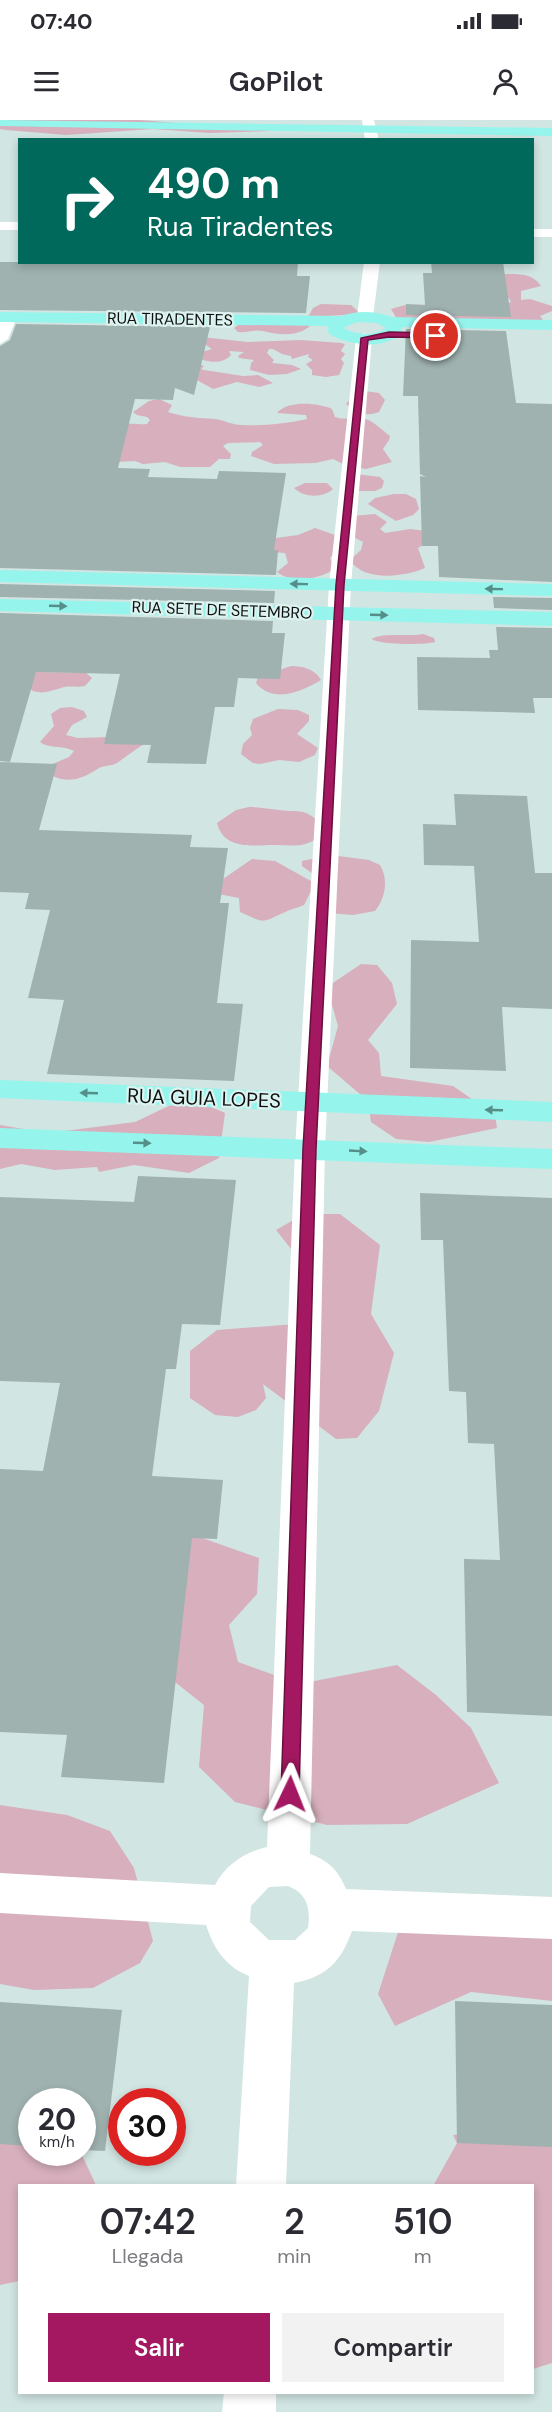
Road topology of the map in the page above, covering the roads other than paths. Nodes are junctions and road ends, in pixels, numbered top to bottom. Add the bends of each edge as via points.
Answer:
1 (0, 122) edge
2 (0, 132) edge
3 (370, 132) edge
4 (552, 132) edge
5 (474, 138) edge
6 (534, 140) edge
7 (552, 140) edge
8 (0, 226) edge
9 (18, 226) edge
10 (534, 233) edge
11 (552, 233) edge
12 (372, 264) edge
13 (552, 325) edge
14 (3, 326) edge
15 (364, 328) junction
16 (552, 338) edge
17 (0, 576) edge
18 (552, 590) edge
19 (340, 599) junction
20 (0, 605) edge
21 (552, 619) edge
22 (0, 1089) edge
23 (314, 1102) junction
24 (552, 1112) edge
25 (0, 1138) edge
26 (310, 1149) junction
27 (552, 1160) edge
28 (288, 1866) junction
29 (0, 1893) edge
30 (228, 1906) junction
31 (331, 1909) junction
32 (552, 1918) edge
33 (272, 1964) junction
34 (261, 2184) edge
35 (250, 2394) edge
36 (249, 2412) edge

1 - 3 main road
2 - 3 main road
3 - 4 main road
3 - 5 main road
6 - 7 main road
8 - 9 street
10 - 11 street
12 - 15 street
13 - 15 main road, RUA TIRADENTES
14 - 15 main road, RUA TIRADENTES
15 - 16 main road, RUA TIRADENTES
15 - 19 street
19 -> 17 main road, RUA SETE DE SETEMBRO
18 -> 19 main road, RUA SETE DE SETEMBRO
20 -> 19 main road, RUA SETE DE SETEMBRO
19 -> 21 main road, RUA SETE DE SETEMBRO
19 - 23 street
23 -> 22 main road, RUA GUIA LOPES
24 -> 23 main road, RUA GUIA LOPES
23 - 26 street
25 -> 26 main road
26 -> 27 main road
26 - 28 street
28 - 30 street via 261,1869 239,1883
28 - 31 street via 313,1876 329,1896
29 - 30 street
30 - 33 street via 230,1932 247,1953
31 - 32 street
31 - 33 street via 332,1922 322,1946 300,1961
33 - 34 street
35 - 36 street

